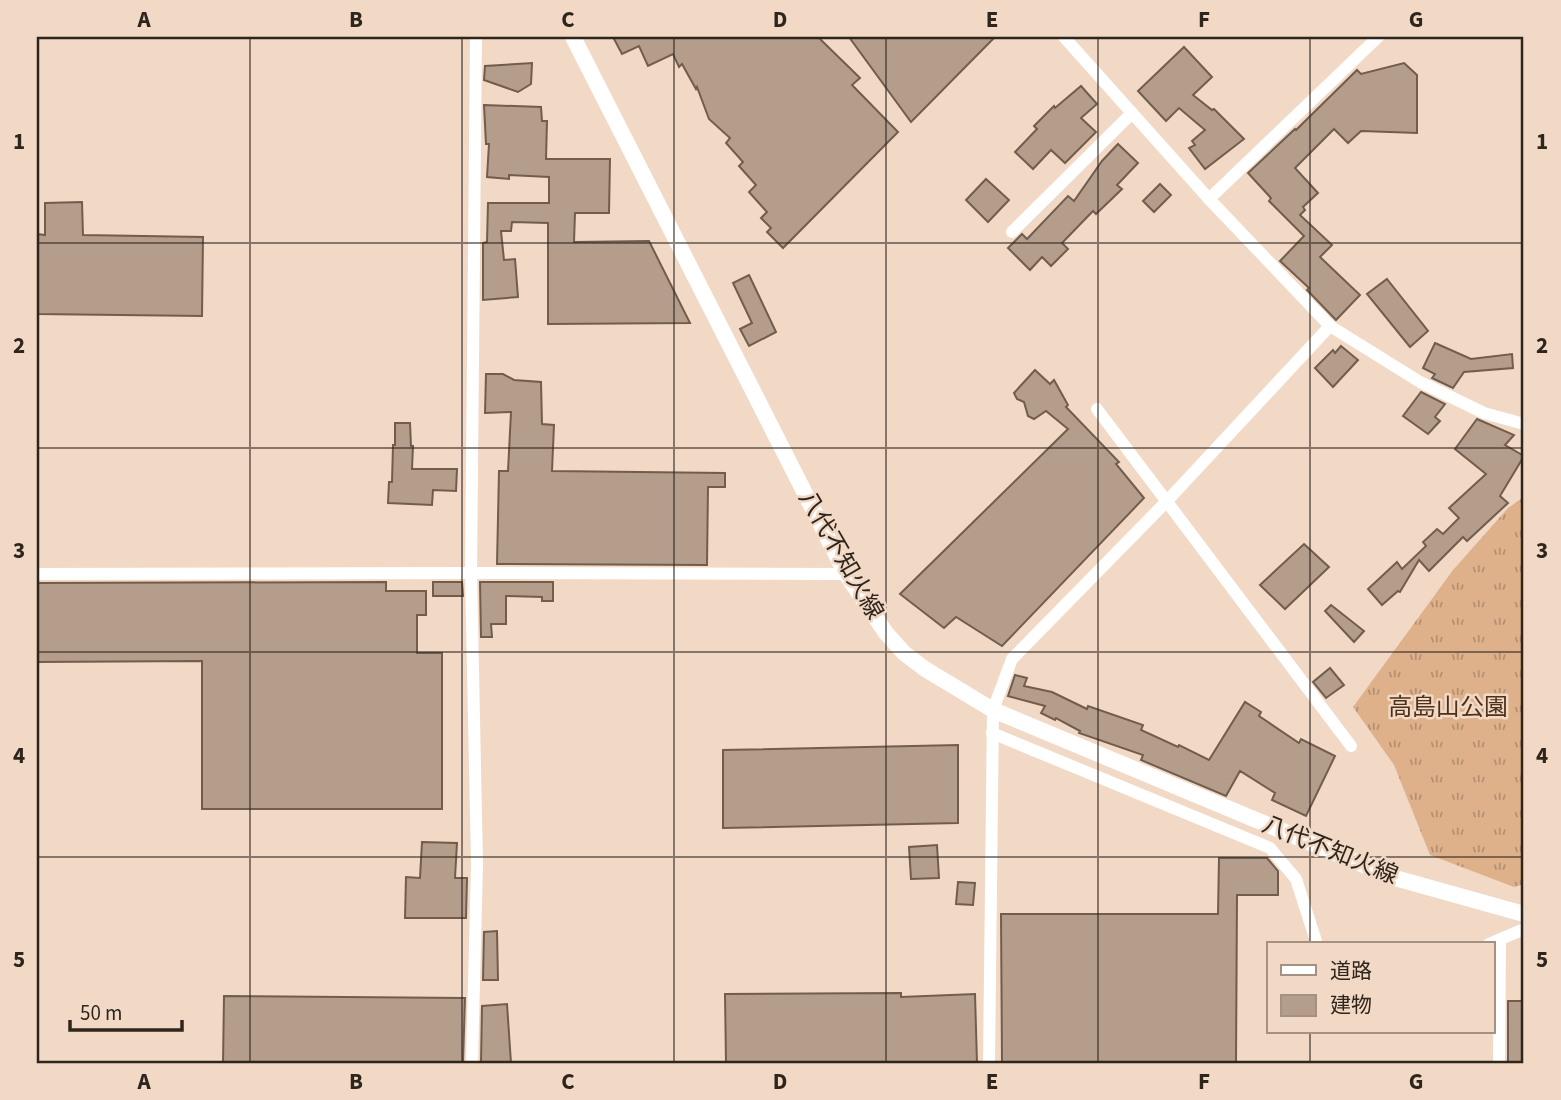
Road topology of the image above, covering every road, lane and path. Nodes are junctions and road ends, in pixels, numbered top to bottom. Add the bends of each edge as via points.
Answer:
1 (476, 37) edge
2 (573, 37) edge
3 (1063, 37) edge
4 (1378, 37) edge
5 (1132, 113) junction
6 (1209, 199) junction
7 (1012, 232) dead end
8 (1330, 326) junction
9 (1097, 409) dead end
10 (1524, 424) edge
11 (1167, 502) junction
12 (471, 573) junction
13 (37, 574) edge
14 (846, 574) junction
15 (993, 710) junction
16 (992, 733) junction
17 (1351, 746) dead end
18 (1524, 914) edge
19 (1524, 929) edge
20 (1316, 942) edge
21 (1495, 942) edge
22 (472, 1063) edge
23 (989, 1063) edge
24 (1499, 1063) edge

1 - 12 street
2 - 14 main road, 八代不知火線
3 - 5 street
4 - 6 street
5 - 6 street
5 - 7 street
6 - 8 street
8 - 10 street via 1420,382 1484,413
8 - 11 street
9 - 11 street
11 - 15 street via 1012,659
11 - 17 street
12 - 13 street
12 - 14 street
12 - 22 street via 477,864
14 - 15 main road, 八代不知火線 via 904,653
15 - 16 street
15 - 18 main road, 八代不知火線 via 1395,878
16 - 20 street via 1270,848 1296,878
16 - 23 street
19 - 21 street
21 - 24 street

